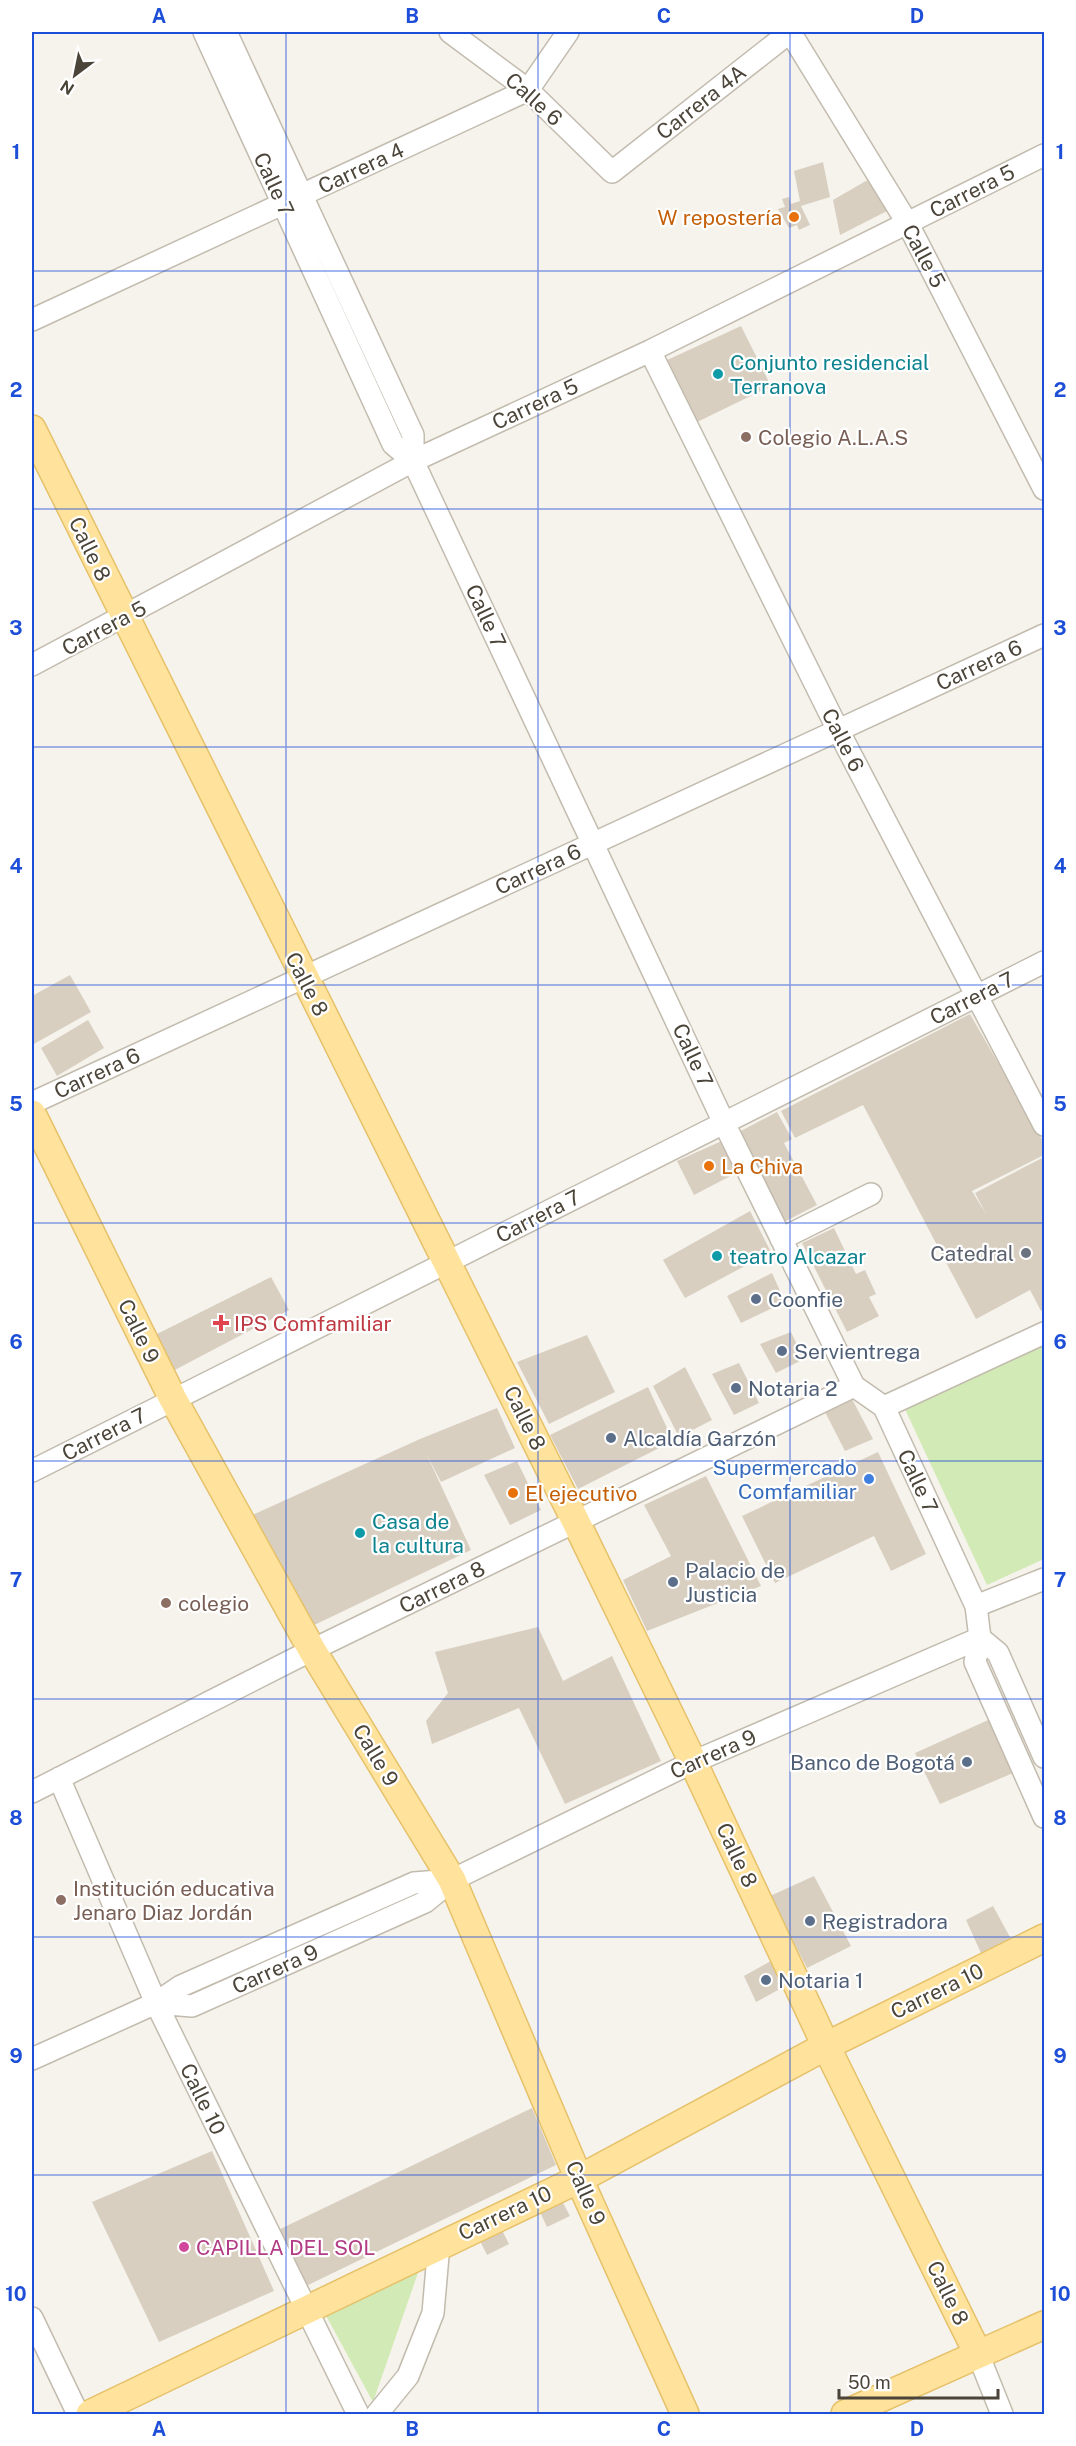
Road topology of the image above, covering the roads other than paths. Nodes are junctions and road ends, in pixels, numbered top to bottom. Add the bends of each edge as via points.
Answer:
1 (204, 32) edge
2 (225, 32) edge
3 (450, 32) edge
4 (568, 32) edge
5 (790, 32) edge
6 (528, 90) junction
7 (1044, 155) edge
8 (612, 172) joint
9 (292, 200) junction
10 (908, 224) junction
11 (32, 320) edge
12 (650, 351) junction
13 (32, 429) edge
14 (413, 461) junction
15 (1044, 489) edge
16 (124, 618) junction
17 (1044, 635) edge
18 (32, 665) edge
19 (838, 730) junction
20 (592, 844) junction
21 (1044, 962) edge
22 (303, 978) junction
23 (976, 996) junction
24 (32, 1103) edge
25 (32, 1114) edge
26 (724, 1123) junction
27 (1044, 1125) edge
28 (871, 1194) dead end
29 (781, 1239) junction
30 (448, 1261) junction
31 (1044, 1333) edge
32 (854, 1386) junction
33 (173, 1399) junction
34 (884, 1407) junction
35 (32, 1471) edge
36 (576, 1522) junction
37 (1044, 1579) edge
38 (976, 1606) junction
39 (980, 1638) junction
40 (312, 1650) junction
41 (1044, 1757) edge
42 (693, 1762) junction
43 (59, 1778) junction
44 (32, 1792) edge
45 (1044, 1817) edge
46 (452, 1880) junction
47 (330, 1920) junction
48 (1044, 1938) edge
49 (340, 1940) junction
50 (243, 1958) junction
51 (251, 1980) junction
52 (156, 2003) junction
53 (826, 2046) junction
54 (32, 2060) edge
55 (579, 2179) junction
56 (439, 2244) junction
57 (307, 2311) junction
58 (32, 2318) edge
59 (1044, 2325) edge
60 (978, 2354) junction
61 (78, 2415) edge
62 (90, 2415) edge
63 (358, 2415) edge
64 (377, 2415) edge
65 (684, 2415) edge
66 (845, 2415) edge
67 (1002, 2415) edge

1 - 9 street, Calle 7
2 - 9 street, Calle 7
3 - 6 street, Calle 6
4 - 6 street
5 - 8 street, Carrera 4A
5 - 10 street, Calle 5
6 - 8 street, Calle 6
6 - 9 street, Carrera 4
7 - 10 street, Carrera 5
9 - 11 street, Carrera 4
9 - 14 street, Calle 7 via 413,435
10 - 12 street, Carrera 5
10 - 15 street, Calle 5
12 - 14 street, Carrera 5
12 - 19 street, Calle 6
13 - 16 main road, Calle 8
14 - 16 street, Carrera 5
14 - 20 street, Calle 7
16 - 18 street, Carrera 5
16 - 22 main road, Calle 8
17 - 19 street, Carrera 6
19 - 20 street, Carrera 6
19 - 23 street, Calle 6
20 - 22 street, Carrera 6
20 - 26 street, Calle 7
21 - 23 street, Carrera 7
22 - 24 street, Carrera 6
22 - 30 main road, Calle 8
23 - 26 street, Carrera 7
23 - 27 street, Calle 6
25 - 33 main road, Calle 9
26 - 29 street, Calle 7
26 - 30 street, Carrera 7
28 - 29 street
29 - 32 street, Calle 7
30 - 33 street, Carrera 7
30 - 36 main road, Calle 8
31 - 34 street
32 - 34 street, Calle 7
32 - 36 street, Carrera 8
33 - 35 street, Carrera 7
33 - 40 main road, Calle 9
34 - 38 street, Calle 7
36 - 40 street, Carrera 8
36 - 42 main road, Calle 8
37 - 38 street
38 - 39 street, Calle 7
39 - 41 street via 998,1653
39 - 42 street, Carrera 9
39 - 45 street, Calle 7 via 975,1662
40 - 43 street, Carrera 8
40 - 46 main road, Calle 9
42 - 46 street, Carrera 9
42 - 53 main road, Calle 8
43 - 44 street, Carrera 8
43 - 52 street, Calle 10
46 - 47 street, Carrera 9 via 414,1883
46 - 49 street, Carrera 9 via 425,1902
46 - 55 main road, Calle 9
47 - 49 street
47 - 50 street, Carrera 9
48 - 53 main road, Carrera 10
49 - 51 street, Carrera 9
50 - 51 street
50 - 52 street, Carrera 9 via 181,1986
51 - 52 street, Carrera 9 via 192,2006
52 - 54 street, Carrera 9
52 - 57 street, Calle 10
53 - 55 main road, Carrera 10
53 - 60 main road, Calle 8
55 - 56 main road, Carrera 10
55 - 65 main road, Calle 9
56 - 57 main road, Carrera 10
56 - 64 street via 433,2313 408,2376
57 - 62 main road, Carrera 10
57 - 63 street, Calle 10
58 - 61 street
59 - 60 main road
60 - 66 main road
60 - 67 street, Calle 8

